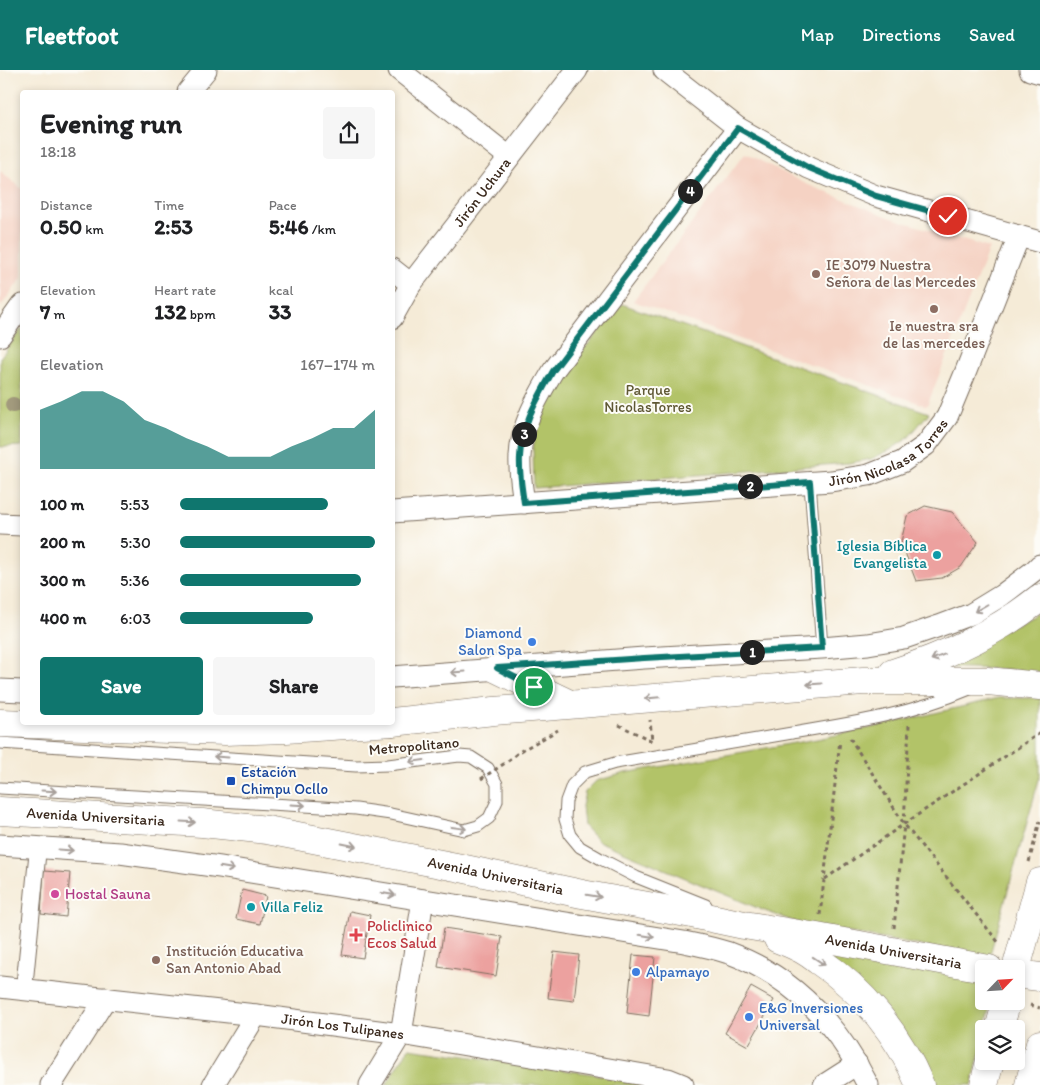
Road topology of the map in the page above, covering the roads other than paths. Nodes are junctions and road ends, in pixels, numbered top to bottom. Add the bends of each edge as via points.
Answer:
1 (206, 70) edge
2 (399, 70) edge
3 (577, 70) edge
4 (664, 70) edge
5 (1030, 70) edge
6 (1040, 73) edge
7 (190, 90) edge
8 (738, 128) junction
9 (509, 157) junction
10 (1019, 236) junction
11 (1040, 242) edge
12 (395, 271) edge
13 (411, 284) junction
14 (20, 308) edge
15 (395, 313) edge
16 (0, 336) edge
17 (810, 482) junction
18 (524, 503) junction
19 (395, 512) edge
20 (0, 524) edge
21 (20, 525) edge
22 (1040, 565) edge
23 (1031, 589) edge
24 (822, 648) junction
25 (497, 668) junction
26 (395, 677) edge
27 (863, 680) junction
28 (988, 681) junction
29 (1040, 686) edge
30 (0, 690) edge
31 (20, 691) edge
32 (568, 717) junction
33 (395, 722) edge
34 (0, 723) edge
35 (20, 724) edge
36 (56, 725) edge
37 (347, 725) edge
38 (0, 743) edge
39 (0, 788) edge
40 (0, 811) edge
41 (0, 845) edge
42 (38, 848) junction
43 (1040, 882) edge
44 (423, 900) junction
45 (744, 925) junction
46 (1018, 960) edge
47 (975, 967) edge
48 (1025, 975) edge
49 (1040, 977) edge
50 (0, 987) edge
51 (24, 989) junction
52 (106, 998) junction
53 (256, 1015) junction
54 (401, 1034) junction
55 (1040, 1044) edge
56 (856, 1064) junction
57 (988, 1070) edge
58 (51, 1085) edge
59 (213, 1085) edge
60 (370, 1085) edge
61 (683, 1085) edge
62 (824, 1085) edge
63 (868, 1085) edge
64 (920, 1085) edge
65 (984, 1085) edge
66 (1029, 1085) edge

1 - 7 street
2 - 9 street
3 - 9 street, Jirón Uchura
4 - 8 street
5 - 6 street
8 - 10 street via 809,168 876,196
8 - 18 street via 553,371 536,400 525,427 520,457
9 - 13 street, Jirón Uchura
10 - 11 street
10 - 17 street, Jirón Nicolasa Torres via 948,417 926,444 902,462 869,475
12 - 13 street
13 - 15 street, Jirón Uchura
14 - 16 street
17 - 18 street, Jirón Nicolasa Torres
17 - 24 lane
18 - 19 street, Jirón Nicolasa Torres
20 - 21 street
22 - 23 street
23 -> 24 street via 1002,596 970,614 904,638
23 -> 27 main road via 1009,620 982,637 924,663
24 - 25 street
25 -> 26 street
25 - 32 main road
27 - 28 main road
27 -> 32 main road
28 - 29 main road
28 - 45 lane via 910,710 615,763 585,772 572,785 566,801 565,819 570,835 580,847 636,877 708,906
30 - 31 street
32 - 33 main road via 494,711
34 - 35 main road
36 - 37 main road via 225,731
39 -> 38 lane, Metropolitano via 356,809 464,830 489,818 497,801 497,784 488,768 471,757 356,766
40 -> 45 main road, Avenida Universitaria via 267,830
41 - 42 street
42 -> 44 street via 120,853
42 - 51 street
43 - 46 main road
44 - 54 street
44 -> 56 street via 684,942 727,952 781,980 802,996 823,1016
45 - 47 main road, Avenida Universitaria
45 -> 64 main road via 801,948 848,982 899,1044
48 - 49 main road
50 - 51 street, Jirón Los Tulipanes
51 - 52 street, Jirón Los Tulipanes
52 - 53 street, Jirón Los Tulipanes
52 - 58 street
53 - 54 street, Jirón Los Tulipanes
53 - 59 street
54 - 60 street
54 - 61 street, Jirón Los Tulipanes via 668,1079
55 - 66 main road
56 - 62 street
56 - 63 street
57 - 65 main road

